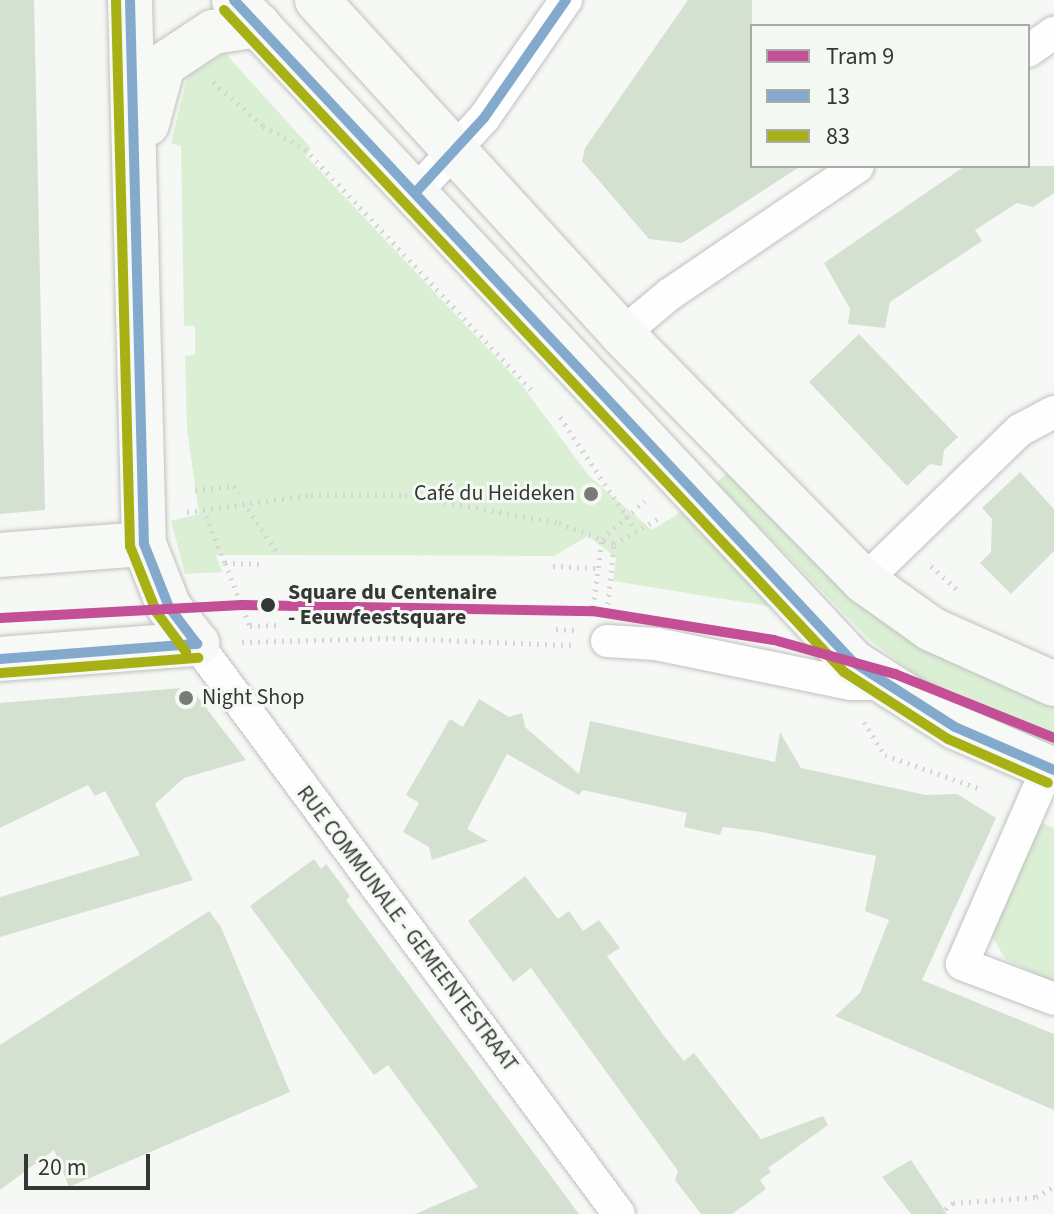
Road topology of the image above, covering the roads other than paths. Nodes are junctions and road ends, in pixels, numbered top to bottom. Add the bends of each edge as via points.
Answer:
1 (130, 0) edge
2 (317, 0) edge
3 (566, 0) edge
4 (246, 12) edge
5 (1054, 33) edge
6 (1030, 50) edge
7 (455, 150) junction
8 (855, 168) edge
9 (135, 169) junction
10 (415, 193) junction
11 (622, 334) junction
12 (1054, 412) edge
13 (144, 534) junction
14 (0, 555) edge
15 (864, 581) junction
16 (593, 631) road end
17 (197, 644) junction
18 (0, 659) edge
19 (884, 684) junction
20 (1054, 684) edge
21 (1051, 769) edge
22 (1054, 999) edge
23 (619, 1214) edge

1 - 9 main road
2 - 7 main road
3 - 7 street via 484,118
4 - 9 main road via 163,65
4 - 10 main road
5 - 6 street
7 - 10 street
7 - 11 main road
8 - 11 street via 670,294
9 - 13 main road
10 - 19 main road via 820,628
11 - 15 main road
12 - 15 street via 1020,430
13 - 14 main road
13 - 17 main road via 169,607
15 - 20 main road via 931,629
16 - 19 street via 851,684
17 - 18 main road
17 - 23 street, RUE COMMUNALE - GEMEENTESTRAAT
19 - 21 main road via 955,727
21 - 22 street via 962,964

